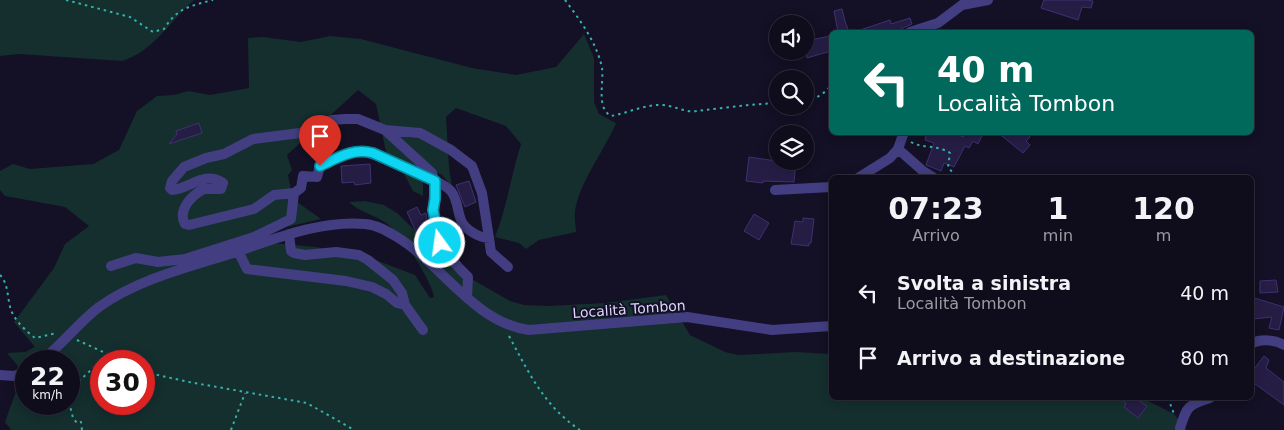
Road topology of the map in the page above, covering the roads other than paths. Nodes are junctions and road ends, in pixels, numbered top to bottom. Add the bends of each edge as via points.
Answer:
1 (988, 0) edge
2 (916, 30) edge
3 (385, 130) junction
4 (903, 135) edge
5 (898, 149) junction
6 (863, 175) edge
7 (929, 175) edge
8 (435, 181) junction
9 (829, 187) edge
10 (776, 190) dead end
11 (294, 193) junction
12 (289, 234) junction
13 (489, 238) junction
14 (238, 251) junction
15 (111, 266) dead end
16 (508, 267) dead end
17 (468, 298) junction
18 (405, 305) junction
19 (829, 326) edge
20 (423, 330) dead end
21 (1282, 341) edge
22 (1254, 342) edge
23 (52, 350) edge
24 (0, 375) edge
25 (15, 376) edge
26 (1204, 400) edge
27 (1180, 428) dead end

1 - 2 street via 962,5 938,23
3 - 8 street via 432,173
3 - 11 street via 358,119 345,119 332,120 300,133 253,138 224,154 184,167 170,188 178,189 208,178 223,183 221,189 204,188 188,202 182,218 189,225 254,209 274,195
3 - 13 street via 420,133 472,166 482,193
4 - 5 street
5 - 6 street
5 - 7 street
8 - 11 street via 373,153 357,150 320,166 317,178 303,176 301,188
8 - 13 street via 450,189 464,226
8 - 17 street via 433,210 440,243 468,277
9 - 10 street
11 - 15 street via 291,219 260,234 177,261 136,258
12 - 14 street, Località Tombon
12 - 17 street, Località Tombon via 349,224 381,228 416,250
12 - 18 street via 294,253 351,253 368,260 392,280 402,293
13 - 16 street via 491,252
14 - 18 street via 247,269 346,281 372,287
14 - 23 street, Località Tombon via 164,274 132,289 99,307
17 - 19 street, Località Tombon via 500,320 529,330 687,317 772,330
18 - 20 street
21 - 22 street
24 - 25 street
26 - 27 street via 1186,409

